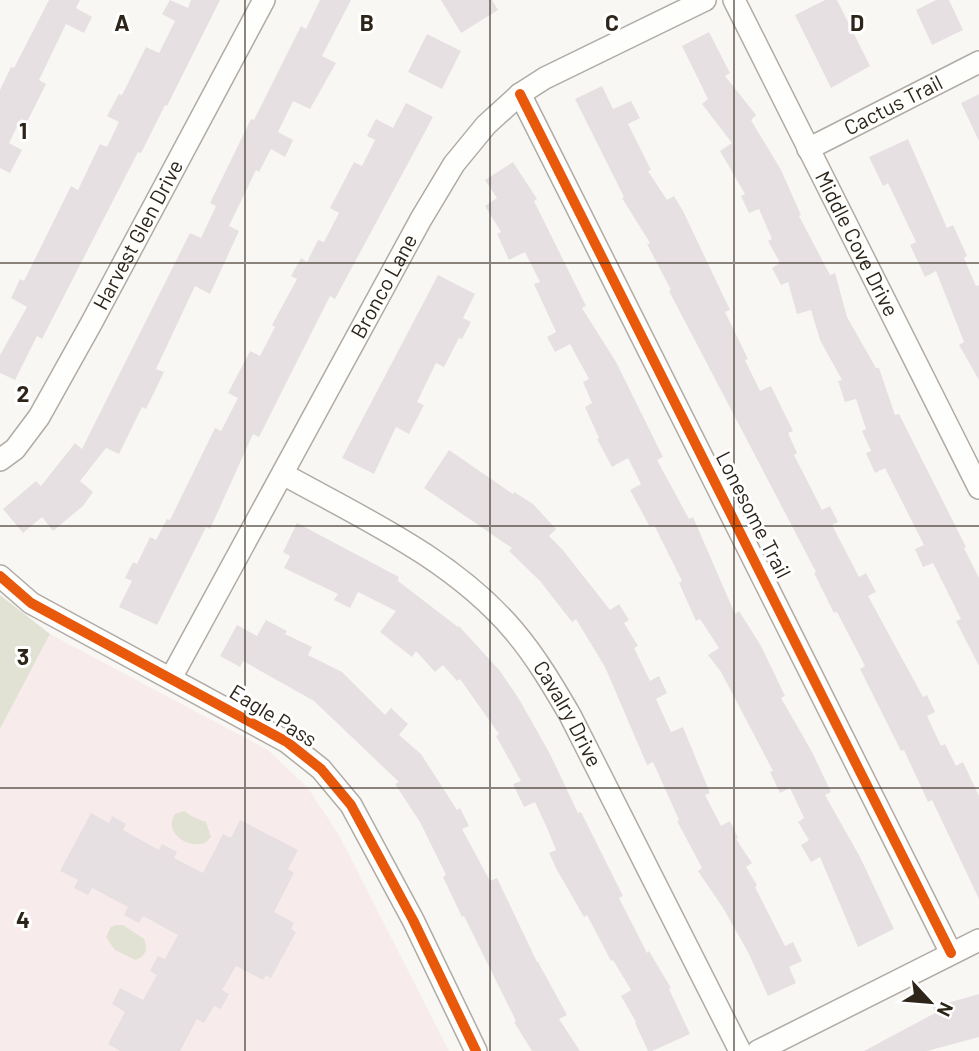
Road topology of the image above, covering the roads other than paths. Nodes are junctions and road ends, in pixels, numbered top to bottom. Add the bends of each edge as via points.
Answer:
1 (264, 0) edge
2 (705, 0) edge
3 (734, 0) edge
4 (979, 62) edge
5 (520, 94) junction
6 (808, 149) junction
7 (0, 460) edge
8 (283, 474) junction
9 (979, 488) edge
10 (0, 576) edge
11 (171, 678) junction
12 (979, 940) edge
13 (951, 953) junction
14 (476, 1051) edge
15 (740, 1051) edge
16 (758, 1051) edge

1 - 7 street, Harvest Glen Drive via 39,417 15,449
2 - 5 street, Bronco Lane
3 - 6 street, Middle Cove Drive
4 - 6 street, Cactus Trail
5 - 8 street, Bronco Lane via 486,124 454,164
5 - 13 street, Lonesome Trail
6 - 9 street, Middle Cove Drive
8 - 11 street, Bronco Lane
8 - 15 street, Cavalry Drive via 423,552 470,588 513,630 570,715
10 - 11 street, Eagle Pass via 31,603
11 - 14 street, Eagle Pass via 287,742 321,769 351,805
12 - 13 street
13 - 16 street

